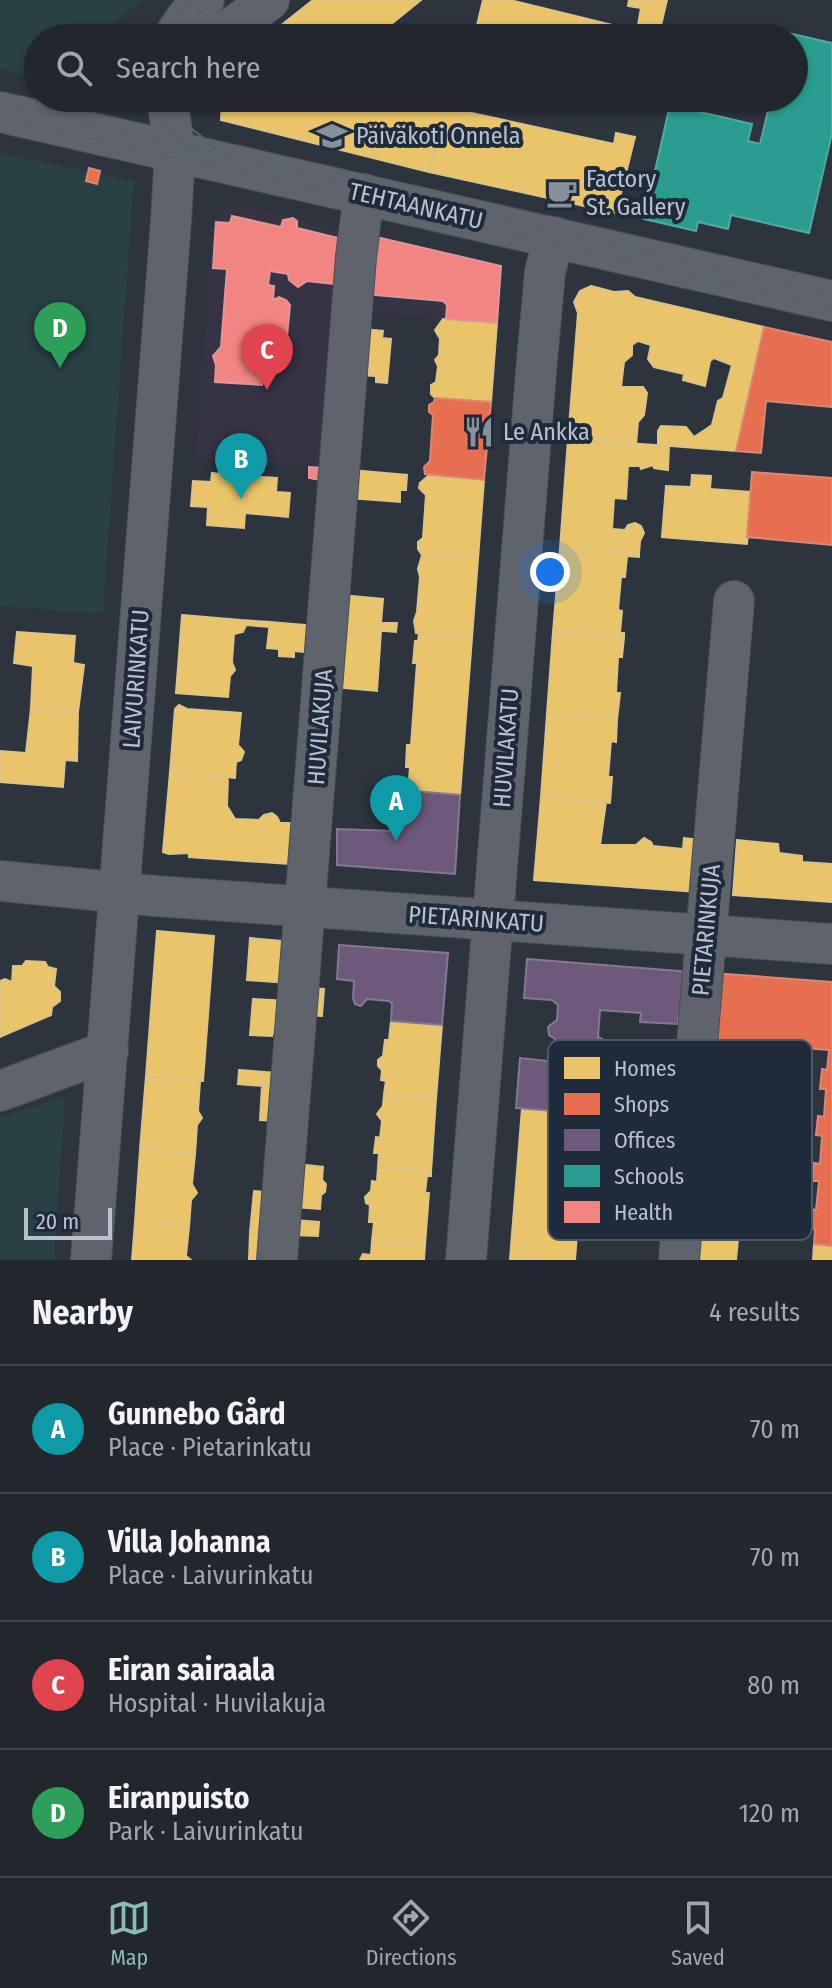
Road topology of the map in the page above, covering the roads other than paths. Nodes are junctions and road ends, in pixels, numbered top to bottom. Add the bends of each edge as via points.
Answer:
1 (204, 0) edge
2 (269, 0) edge
3 (182, 24) edge
4 (237, 24) edge
5 (0, 112) edge
6 (169, 112) edge
7 (175, 152) junction
8 (364, 194) junction
9 (554, 237) junction
10 (832, 301) edge
11 (734, 601) dead end
12 (0, 881) edge
13 (120, 892) junction
14 (306, 906) junction
15 (492, 920) junction
16 (705, 935) junction
17 (832, 944) edge
18 (697, 1040) edge
19 (108, 1051) junction
20 (0, 1091) edge
21 (681, 1240) edge
22 (91, 1260) edge
23 (277, 1260) edge
24 (466, 1260) edge
25 (679, 1260) edge

1 - 3 street
2 - 4 street
5 - 7 street, TEHTAANKATU
6 - 7 street, LAIVURINKATU
7 - 8 street, TEHTAANKATU
7 - 13 street, LAIVURINKATU
8 - 9 street, TEHTAANKATU
8 - 14 street, HUVILAKUJA
9 - 10 street, TEHTAANKATU
9 - 15 street, HUVILAKATU via 545,272 537,357
11 - 16 street, PIETARINKUJA
12 - 13 street, PIETARINKATU
13 - 14 street, PIETARINKATU
13 - 19 street, LAIVURINKATU
14 - 15 street, PIETARINKATU
14 - 23 street, HUVILAKUJA
15 - 16 street, PIETARINKATU
15 - 24 street, HUVILAKATU
16 - 17 street, PIETARINKATU
16 - 18 street, PIETARINKUJA
19 - 20 street
19 - 22 street, LAIVURINKATU
21 - 25 street, PIETARINKUJA

